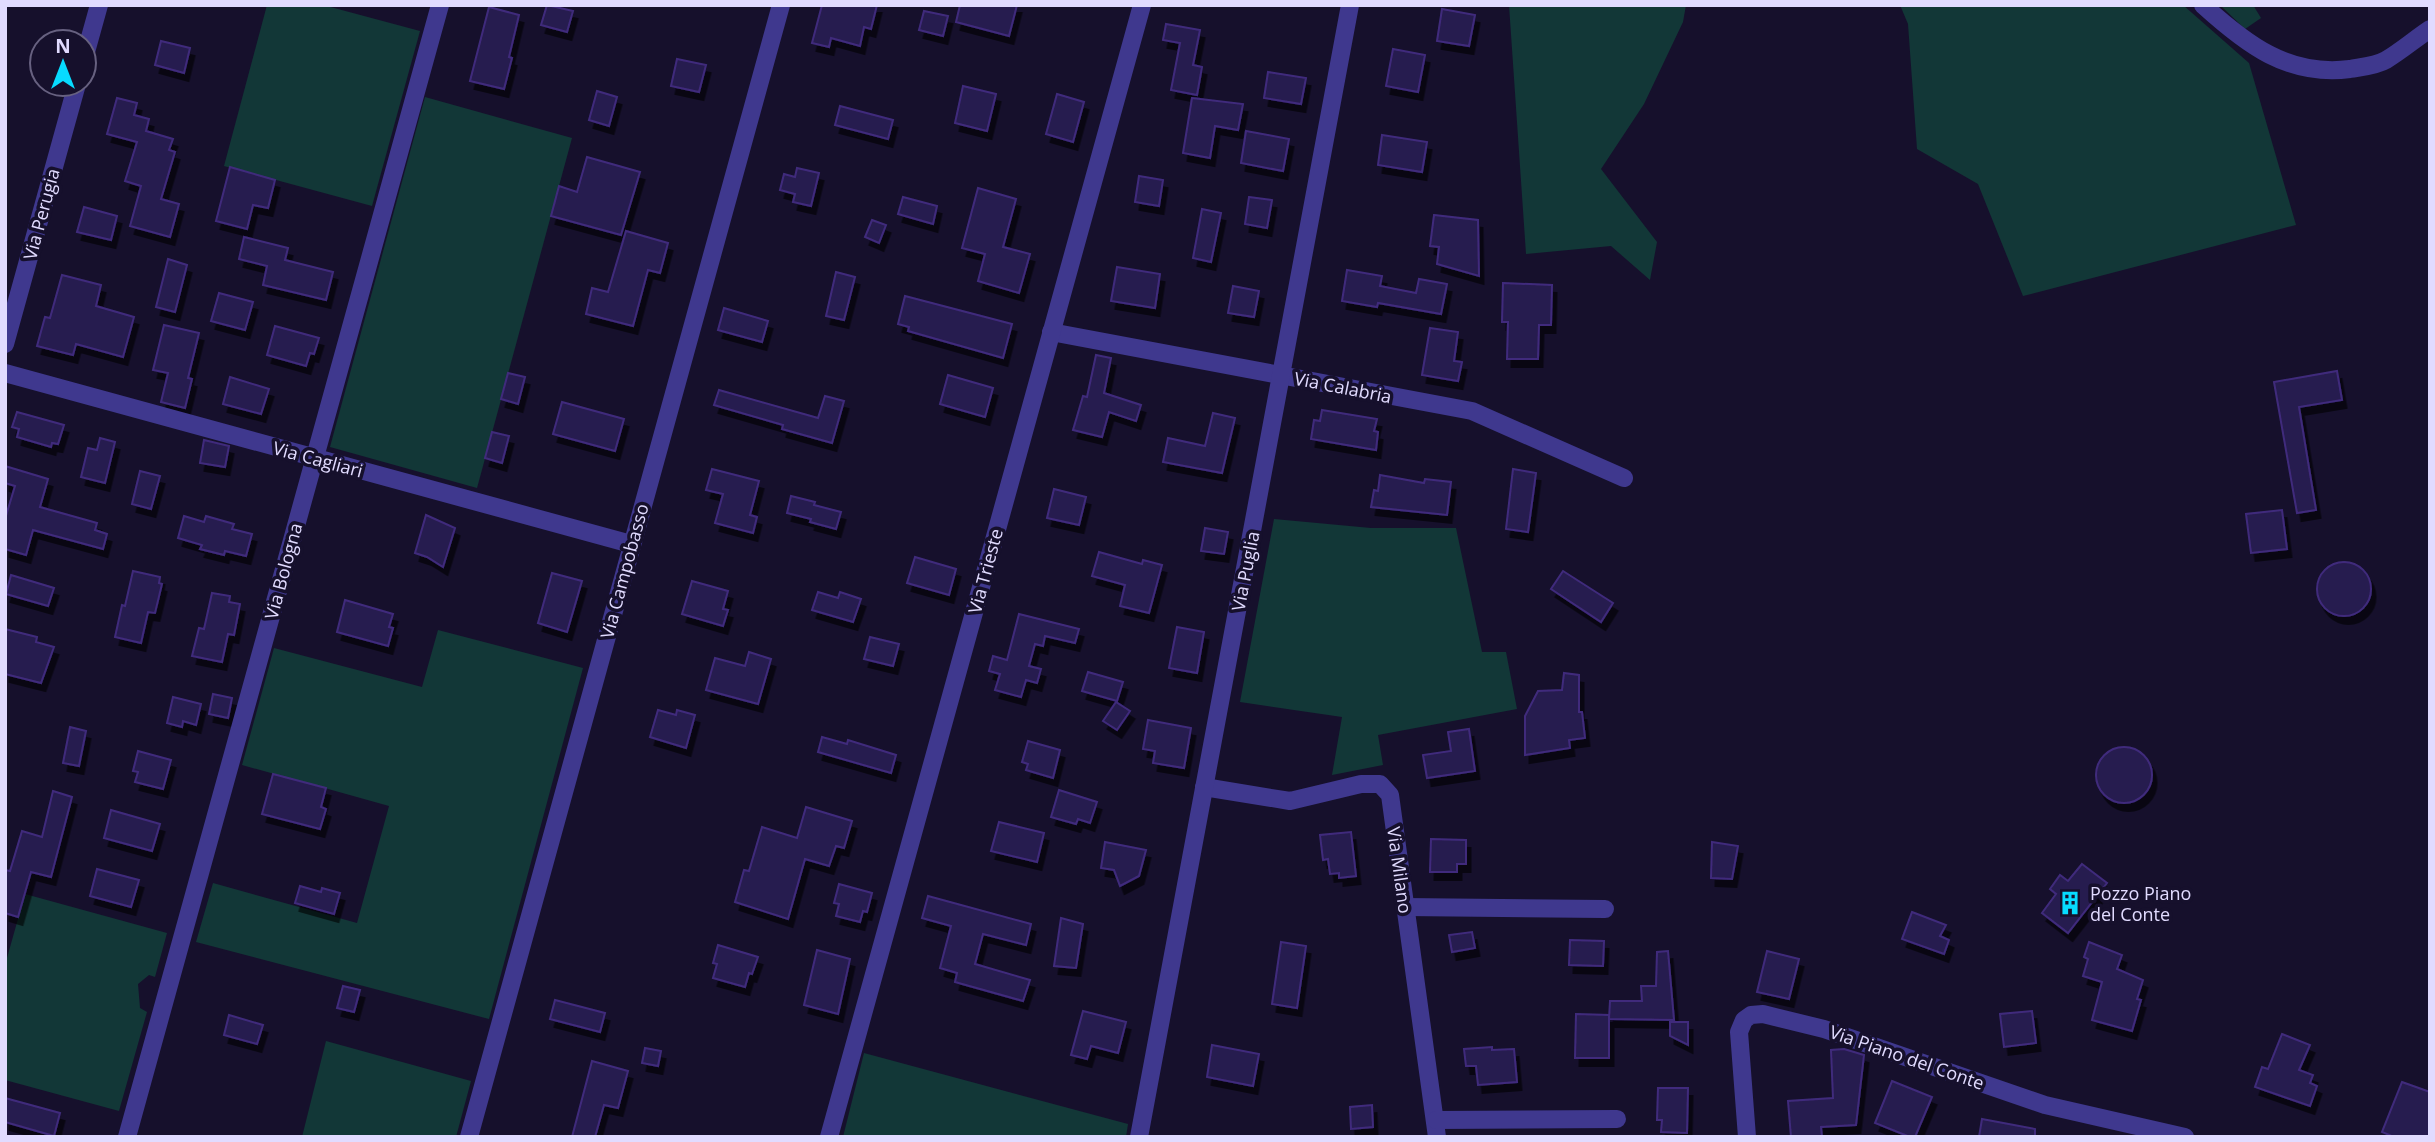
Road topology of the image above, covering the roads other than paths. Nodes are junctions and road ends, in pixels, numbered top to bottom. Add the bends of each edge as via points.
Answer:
1 (99, 5) edge
2 (440, 5) edge
3 (781, 5) edge
4 (1142, 5) edge
5 (1350, 5) edge
6 (2203, 5) edge
7 (93, 28) edge
8 (2430, 29) edge
9 (73, 98) edge
10 (1051, 332) junction
11 (5, 344) edge
12 (5, 373) edge
13 (1282, 376) junction
14 (314, 457) junction
15 (1624, 478) dead end
16 (631, 544) junction
17 (1204, 788) junction
18 (1404, 908) junction
19 (1605, 909) dead end
20 (1617, 1119) dead end
21 (1436, 1128) edge
22 (127, 1137) edge
23 (469, 1137) edge
24 (829, 1137) edge
25 (1139, 1137) edge
26 (1747, 1137) edge
27 (2185, 1137) edge

1 - 7 street
2 - 14 street, Via Bologna
3 - 16 street, Via Campobasso
4 - 10 street, Via Trieste
5 - 13 street, Via Puglia
6 - 8 street via 2266,55 2316,69 2340,70 2384,61
9 - 11 street, Via Perugia
10 - 13 street, Via Calabria
10 - 24 street, Via Trieste
12 - 14 street, Via Cagliari
13 - 15 street, Via Calabria via 1472,411
13 - 17 street, Via Puglia
14 - 16 street, Via Cagliari
14 - 22 street, Via Bologna
16 - 23 street, Via Campobasso
17 - 18 street, Via Milano via 1290,801 1361,784 1380,784 1390,795
17 - 25 street, Via Puglia
18 - 19 street
18 - 21 street, Via Milano
20 - 21 street
26 - 27 street, Via Piano del Conte via 1740,1032 1744,1020 1763,1014 1825,1029 2045,1105

